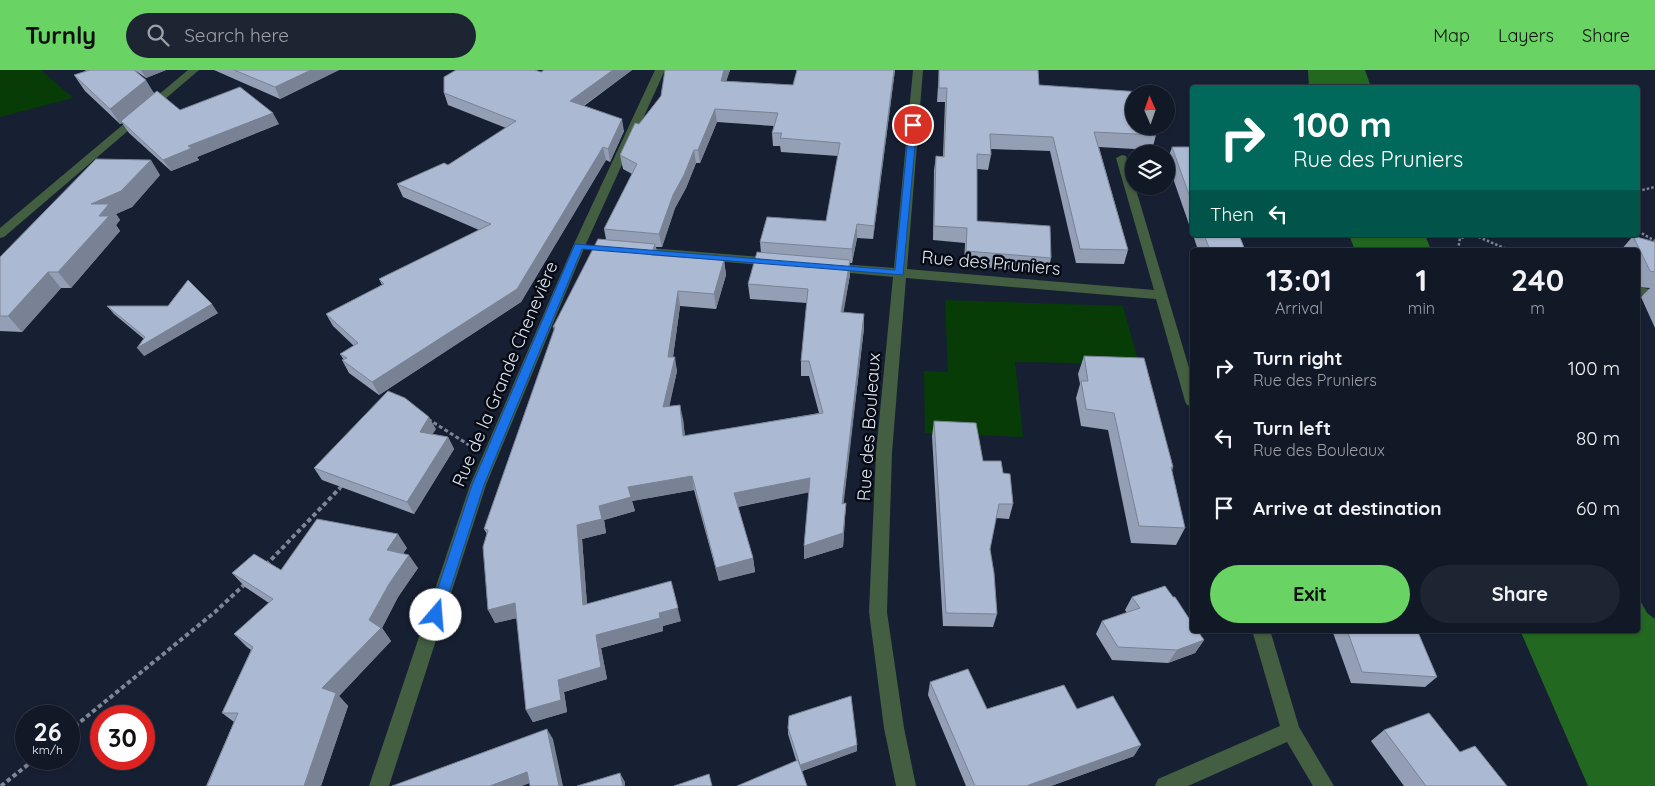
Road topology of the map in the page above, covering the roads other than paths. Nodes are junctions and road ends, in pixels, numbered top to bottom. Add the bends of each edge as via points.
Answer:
1 (194, 70) edge
2 (660, 70) edge
3 (918, 70) edge
4 (1122, 158) dead end
5 (0, 234) edge
6 (627, 250) edge
7 (783, 263) edge
8 (812, 266) edge
9 (900, 273) junction
10 (1640, 291) edge
11 (1655, 294) edge
12 (1161, 295) junction
13 (1190, 394) edge
14 (1262, 633) edge
15 (1291, 731) junction
16 (379, 786) edge
17 (906, 786) edge
18 (1165, 786) edge
19 (1324, 786) edge

1 - 5 street
2 - 16 street, Rue de la Grande Chenevière via 478,485
3 - 9 street, Rue des Bouleaux
4 - 12 street
6 - 7 street
8 - 9 street, Rue des Pruniers
9 - 12 street, Rue des Pruniers
9 - 17 street, Rue des Bouleaux via 884,454 878,612 894,728
10 - 11 street
12 - 13 street
14 - 15 street
15 - 18 street
15 - 19 street

